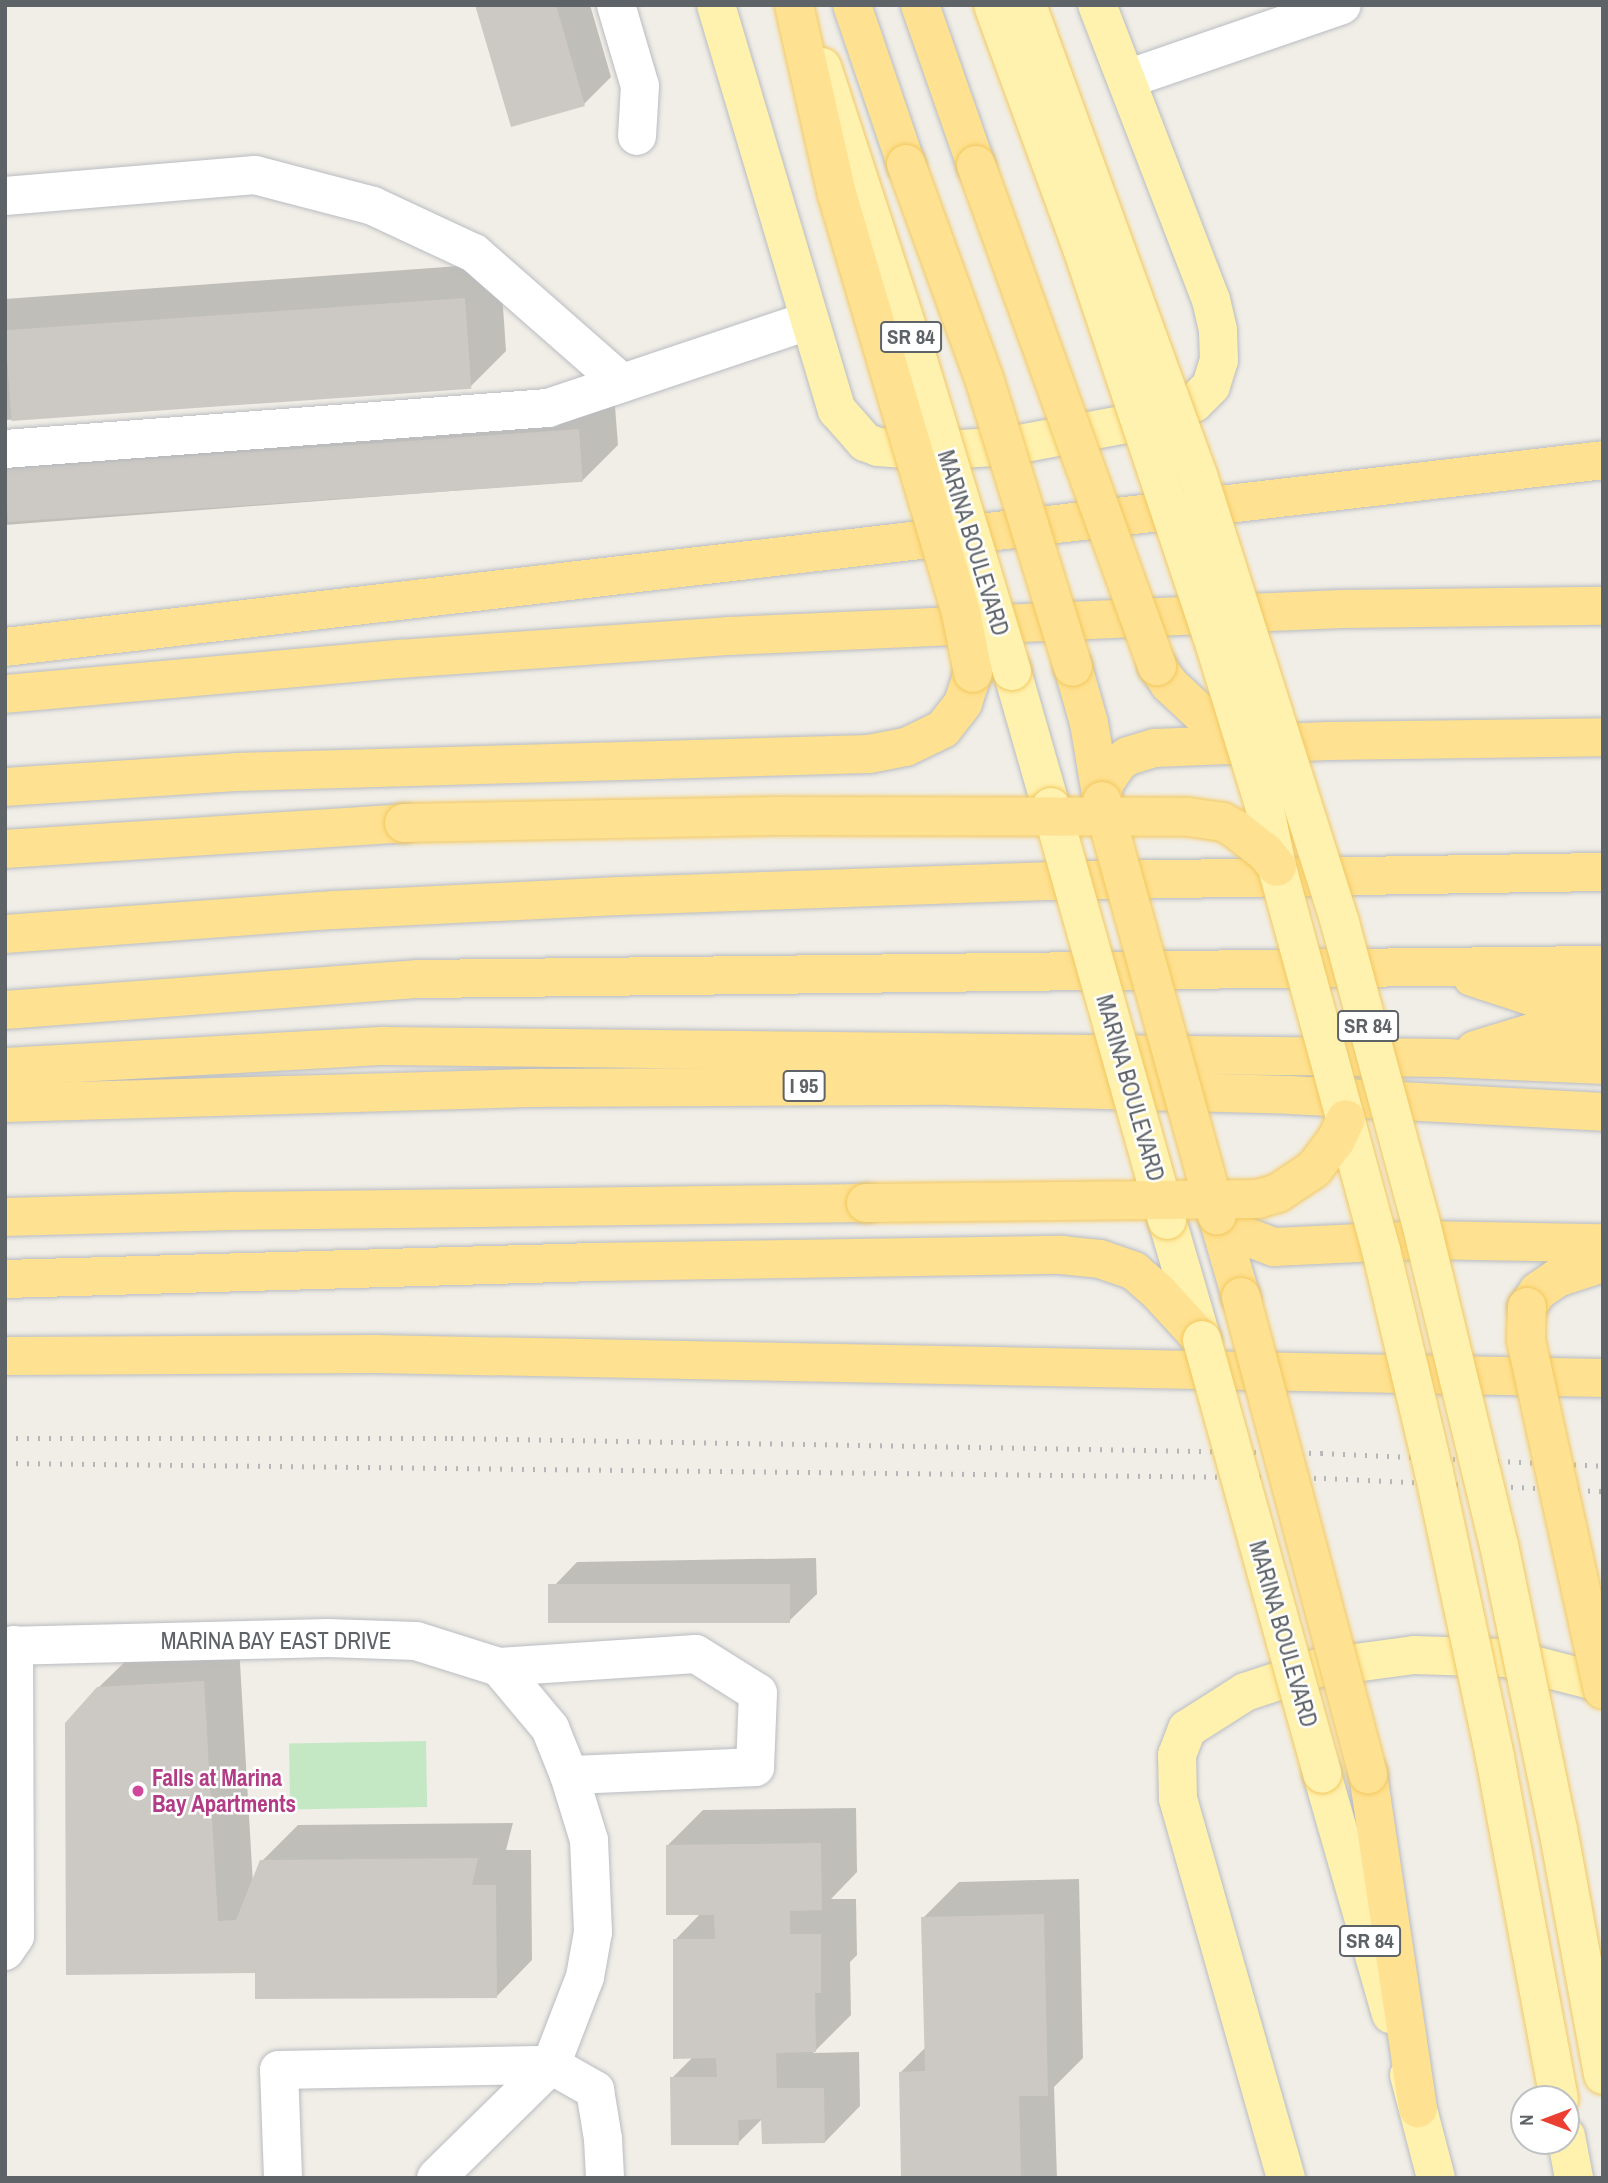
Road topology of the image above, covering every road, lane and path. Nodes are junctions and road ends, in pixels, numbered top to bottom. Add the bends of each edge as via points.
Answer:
1 (616, 5) edge
2 (716, 5) edge
3 (794, 5) edge
4 (800, 5) edge
5 (852, 5) edge
6 (920, 5) edge
7 (993, 5) edge
8 (1027, 5) edge
9 (1097, 5) edge
10 (1342, 5) edge
11 (1126, 79) junction
12 (637, 136) dead end
13 (5, 196) edge
14 (808, 320) junction
15 (622, 383) junction
16 (5, 449) edge
17 (1603, 460) edge
18 (1603, 606) edge
19 (5, 647) edge
20 (5, 694) edge
21 (1603, 737) edge
22 (1275, 744) junction
23 (5, 787) edge
24 (1102, 801) junction
25 (5, 849) edge
26 (1277, 867) junction
27 (1603, 873) edge
28 (5, 934) edge
29 (1603, 965) edge
30 (1439, 967) junction
31 (1603, 1002) edge
32 (5, 1010) edge
33 (1603, 1034) edge
34 (1446, 1058) junction
35 (1603, 1065) edge
36 (5, 1067) edge
37 (5, 1103) edge
38 (1603, 1112) edge
39 (1346, 1119) junction
40 (1217, 1215) junction
41 (5, 1217) edge
42 (1603, 1243) edge
43 (1603, 1263) edge
44 (5, 1279) edge
45 (1202, 1340) junction
46 (5, 1356) edge
47 (1603, 1378) edge
48 (10, 1645) edge
49 (499, 1667) junction
50 (1603, 1683) edge
51 (1603, 1690) edge
52 (569, 1775) junction
53 (5, 1951) edge
54 (551, 2065) junction
55 (1603, 2075) edge
56 (1556, 2085) edge
57 (1418, 2108) junction
58 (1570, 2155) edge
59 (459, 2170) edge
60 (283, 2178) edge
61 (605, 2178) edge
62 (1286, 2178) edge
63 (1436, 2178) edge
64 (1574, 2178) edge

1 - 12 street via 640,86
2 - 14 main road
3 - 23 highway, bridge via 837,194 961,613 973,673 963,703 943,729 906,747 869,754 249,771
4 - 45 main road, MARINA BOULEVARD / SR 84, bridge via 864,186 1012,671
5 - 24 highway, bridge via 984,377 1089,723
6 - 22 highway, bridge via 1157,666 1199,712 1229,730
7 - 26 main road, bridge via 1056,172 1203,609 1264,805
8 - 55 main road, SR 84, bridge via 1199,478 1340,923 1423,1232 1499,1545
9 - 11 main road
10 - 11 street
11 - 14 main road via 1219,330 1219,360 1211,386 1194,403 1126,424 1021,444 929,451 878,447 856,435 837,410
13 - 15 street via 255,175 373,206 474,253
14 - 15 street
15 - 16 street via 548,408
17 - 19 highway
18 - 20 highway via 1341,609 729,636
21 - 22 highway
22 - 24 highway via 1141,751 1118,763 1104,784
24 - 40 highway, bridge
25 - 26 highway, bridge via 404,823 1188,817 1234,828
26 - 39 main road, bridge
27 - 28 highway via 1048,881 618,896 347,909
29 - 30 highway
30 - 31 highway via 1545,1001
30 - 32 highway via 419,979
33 - 34 highway via 1534,1032
34 - 35 highway
34 - 36 highway via 384,1045
37 - 38 highway, I 95 via 515,1088 952,1086 1237,1093
39 - 41 highway, bridge via 1328,1153 1298,1182 1278,1193 1233,1201
39 - 56 main road, bridge via 1412,1379 1477,1665
40 - 42 highway via 1237,1233 1274,1247 1423,1240
40 - 57 highway, bridge via 1368,1774
43 - 51 highway, bridge via 1557,1278 1538,1291 1527,1307 1526,1340
44 - 45 highway via 1062,1255 1100,1259 1134,1271
45 - 57 main road, MARINA BOULEVARD / SR 84, bridge
46 - 47 highway via 375,1354
48 - 49 street, MARINA BAY EAST DRIVE via 328,1638 416,1642
48 - 53 street via 15,1936
49 - 52 street via 550,1728
49 - 52 street via 696,1654 758,1693 755,1767
50 - 62 main road via 1506,1658 1414,1655 1318,1668 1245,1692 1187,1729 1177,1755 1178,1798
52 - 54 street via 589,1840 593,1932 585,1977
54 - 59 street
54 - 60 street via 279,2070
54 - 61 street via 595,2090
57 - 63 main road, MARINA BOULEVARD / SR 84
58 - 64 main road

